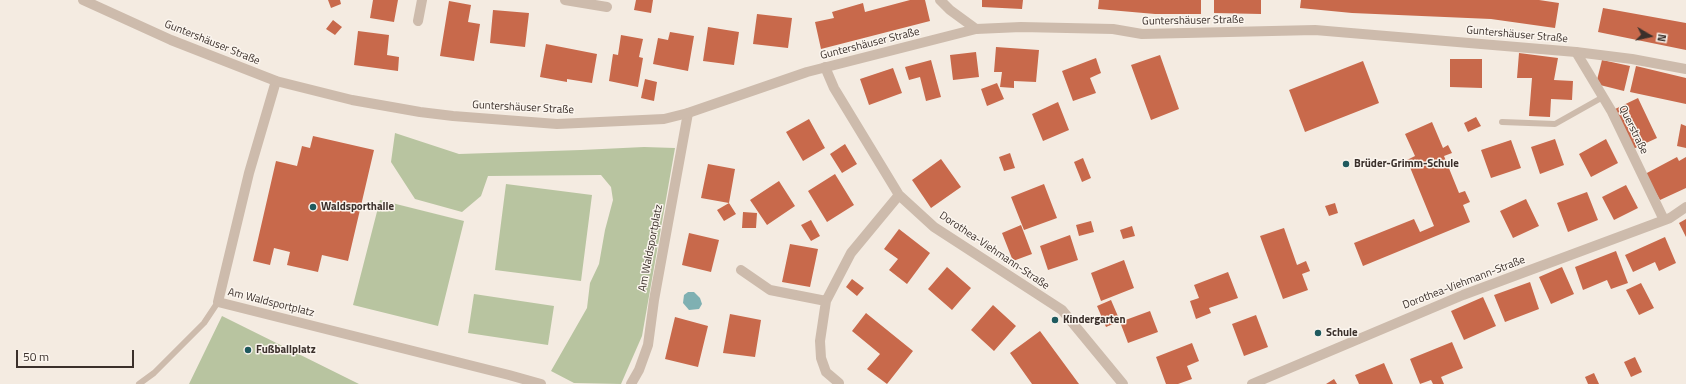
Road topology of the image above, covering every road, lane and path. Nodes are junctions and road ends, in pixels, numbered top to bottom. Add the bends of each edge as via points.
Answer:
1 (83, 0) edge
2 (422, 0) edge
3 (565, 0) edge
4 (940, 0) edge
5 (950, 5) edge
6 (607, 7) dead end
7 (418, 21) dead end
8 (976, 29) junction
9 (1576, 52) junction
10 (825, 67) junction
11 (1686, 69) edge
12 (276, 80) junction
13 (1603, 97) junction
14 (688, 113) junction
15 (1502, 122) dead end
16 (899, 195) junction
17 (1686, 207) edge
18 (1664, 220) junction
19 (741, 270) dead end
20 (826, 301) junction
21 (218, 302) junction
22 (139, 384) edge
23 (541, 384) edge
24 (631, 384) edge
25 (840, 384) edge
26 (1123, 384) edge
27 (1252, 384) edge

1 - 12 street, Guntershäuser Straße via 171,40
2 - 7 street
3 - 6 street
4 - 5 street
5 - 8 street
8 - 9 street, Guntershäuser Straße via 1059,28 1142,34 1315,30
8 - 10 street, Guntershäuser Straße
9 - 11 street, Guntershäuser Straße
9 - 13 street, Querstraße
10 - 14 street, Guntershäuser Straße
10 - 16 street, Dorothea-Viehmann-Straße via 834,88
12 - 14 street, Guntershäuser Straße via 352,100 453,116 557,124 664,119
12 - 21 street, Am Waldsportplatz via 249,173
13 - 15 lane via 1555,124
13 - 18 street, Querstraße
14 - 24 street, Am Waldsportplatz via 648,345
16 - 20 street via 851,253
16 - 26 street, Dorothea-Viehmann-Straße via 934,228 1062,310
17 - 18 street, Dorothea-Viehmann-Straße
18 - 27 street, Dorothea-Viehmann-Straße via 1463,295
19 - 20 street via 770,290
20 - 25 street via 820,341 821,358 826,372
21 - 22 lane via 204,323
21 - 23 street, Am Waldsportplatz

